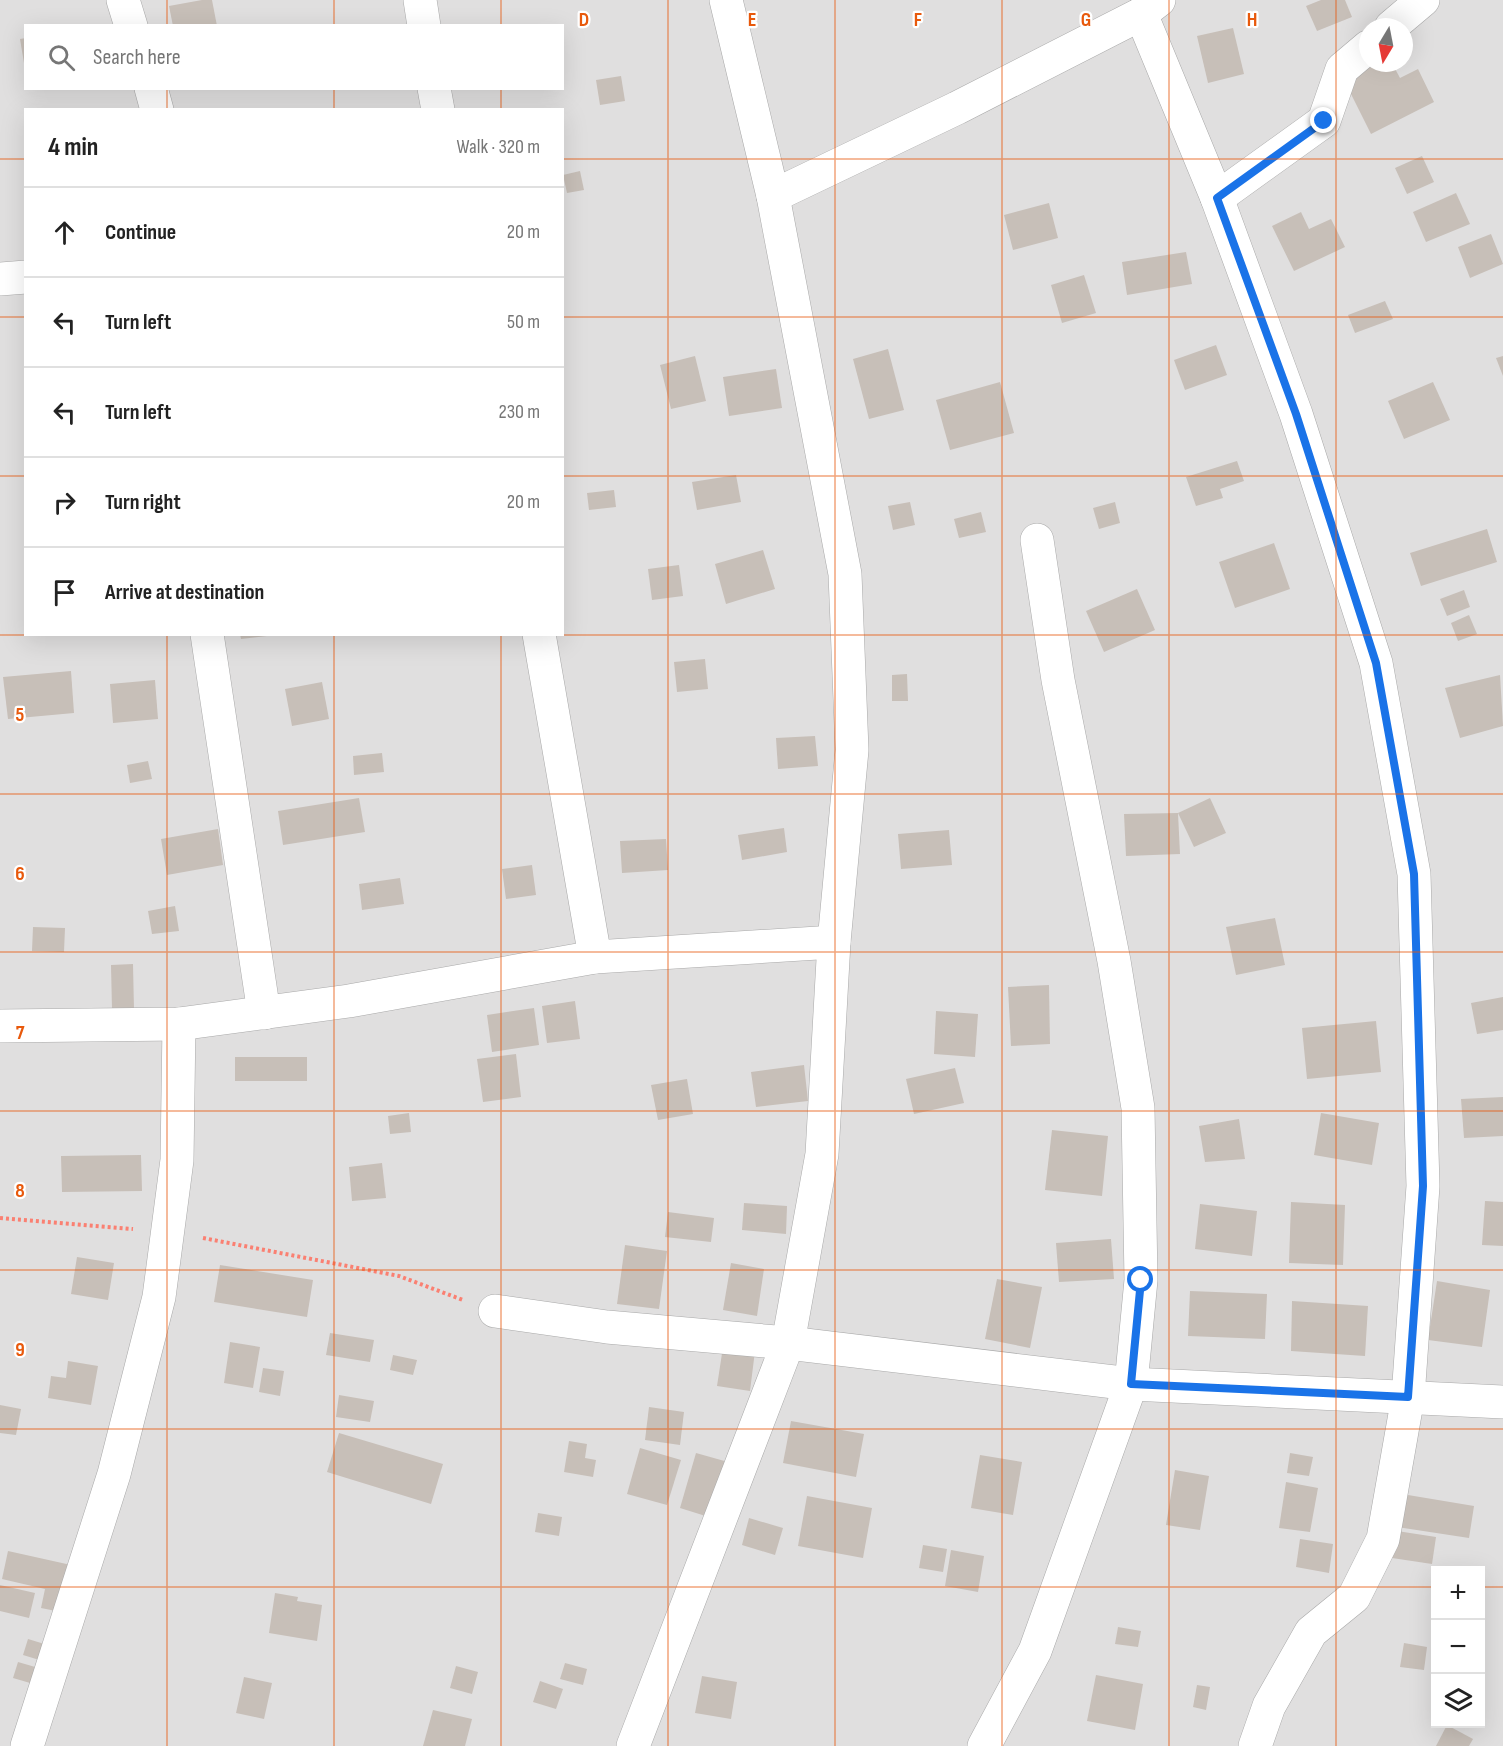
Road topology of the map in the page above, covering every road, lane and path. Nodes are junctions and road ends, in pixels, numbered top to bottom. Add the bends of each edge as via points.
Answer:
1 (123, 0) edge
2 (420, 0) edge
3 (726, 0) edge
4 (1423, 0) edge
5 (1150, 7) edge
6 (1402, 18) edge
7 (131, 24) edge
8 (424, 24) edge
9 (1359, 55) edge
10 (152, 90) edge
11 (434, 90) edge
12 (156, 108) edge
13 (438, 108) edge
14 (773, 196) junction
15 (1217, 198) junction
16 (24, 277) edge
17 (0, 279) edge
18 (1037, 540) dead end
19 (207, 636) edge
20 (539, 636) edge
21 (834, 942) junction
22 (595, 957) junction
23 (264, 1013) junction
24 (0, 1021) edge
25 (179, 1024) junction
26 (0, 1218) edge
27 (167, 1232) junction
28 (495, 1311) joint
29 (788, 1343) junction
30 (1131, 1384) junction
31 (1408, 1397) junction
32 (1503, 1402) edge
33 (27, 1746) edge
34 (633, 1746) edge
35 (984, 1746) edge
36 (1255, 1746) edge

1 - 7 street
2 - 8 street
3 - 14 street
4 - 6 street
5 - 14 street via 957,108
5 - 15 street
9 - 15 street via 1342,69 1324,121
10 - 12 street
11 - 13 street
14 - 21 street via 845,574 852,750
15 - 31 street via 1296,414 1376,663 1414,874 1423,1186
16 - 17 street
18 - 30 street via 1058,680 1112,950 1138,1108 1141,1280
19 - 23 street
20 - 22 street
21 - 22 street
21 - 29 street via 822,1154
22 - 23 street
23 - 25 street
24 - 25 street
25 - 27 street via 177,1160
26 - 27 path
27 - 28 path via 399,1276
27 - 33 street via 159,1297 114,1474
28 - 29 street via 607,1327
29 - 30 street
29 - 34 street
30 - 31 street
30 - 35 street via 1035,1651
31 - 32 street
31 - 36 street via 1383,1539 1354,1597 1311,1632 1269,1706

